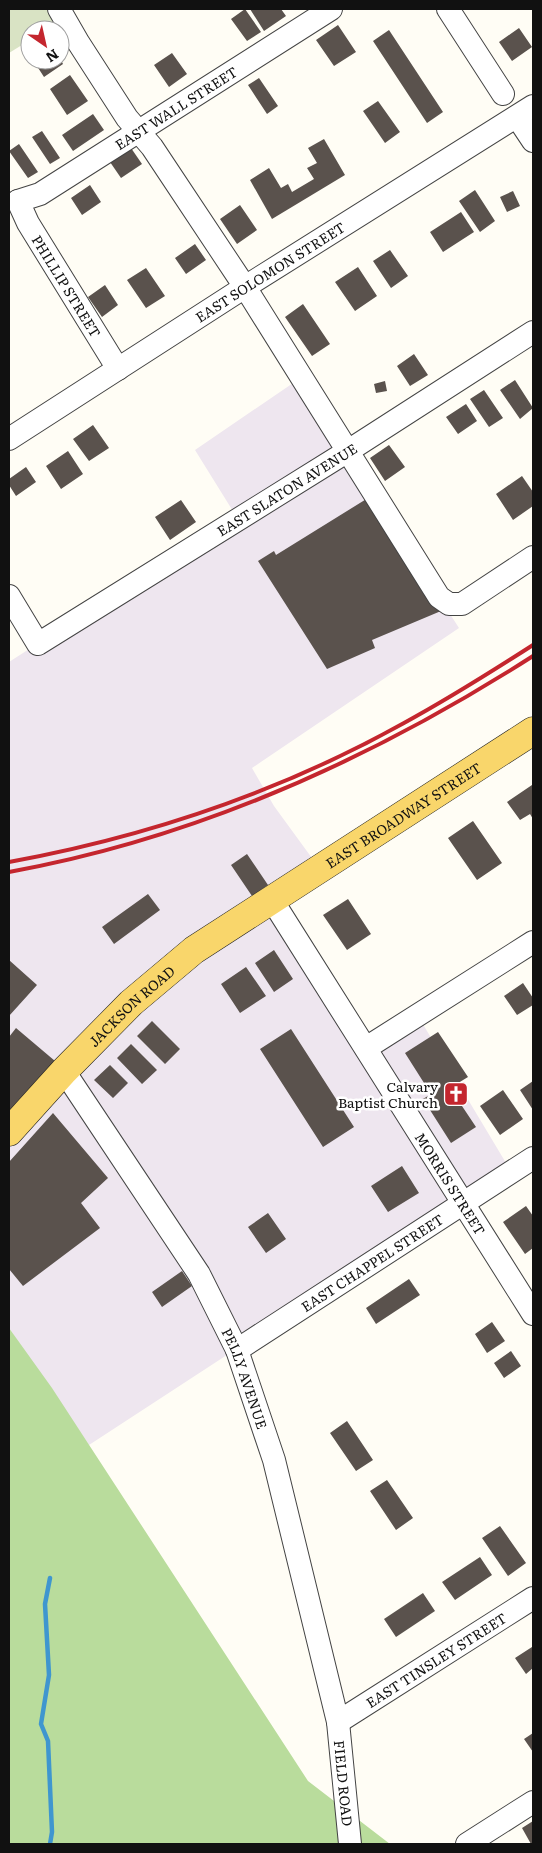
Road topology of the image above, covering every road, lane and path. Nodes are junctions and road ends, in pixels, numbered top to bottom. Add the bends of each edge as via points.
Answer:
1 (59, 9) edge
2 (331, 9) edge
3 (448, 9) edge
4 (503, 94) dead end
5 (525, 111) edge
6 (139, 132) junction
7 (533, 141) edge
8 (13, 199) edge
9 (230, 265) junction
10 (245, 287) junction
11 (212, 308) junction
12 (533, 332) edge
13 (118, 369) junction
14 (9, 439) edge
15 (348, 451) junction
16 (533, 557) edge
17 (9, 596) edge
18 (533, 731) edge
19 (272, 900) junction
20 (533, 942) edge
21 (366, 1048) junction
22 (64, 1071) junction
23 (9, 1132) edge
24 (533, 1158) edge
25 (463, 1203) junction
26 (533, 1314) edge
27 (237, 1350) junction
28 (533, 1598) edge
29 (338, 1722) junction
30 (533, 1802) edge
31 (350, 1844) edge
32 (467, 1844) edge

1 - 6 street via 92,65
2 - 6 street, EAST WALL STREET
3 - 4 street
5 - 7 street
5 - 10 street, EAST SOLOMON STREET
6 - 8 street, EAST WALL STREET via 40,194
6 - 9 street
8 - 13 street, PHILLIP STREET
9 - 10 street
9 - 11 street
10 - 11 street, EAST SOLOMON STREET
10 - 15 street
11 - 13 street, EAST SOLOMON STREET
12 - 15 street, EAST SLATON AVENUE
13 - 14 street, EAST SOLOMON STREET
15 - 16 street via 439,597 449,604 462,604
15 - 17 street, EAST SLATON AVENUE via 38,644
18 - 19 main road, EAST BROADWAY STREET
19 - 21 street, MORRIS STREET
19 - 22 main road, JACKSON ROAD via 194,950 132,1004
20 - 21 street
21 - 25 street, MORRIS STREET
22 - 23 main road, JACKSON ROAD
22 - 27 street, PELLY AVENUE via 199,1274
24 - 25 street, EAST CHAPPEL STREET
25 - 26 street, MORRIS STREET
25 - 27 street, EAST CHAPPEL STREET
27 - 29 street, PELLY AVENUE via 274,1460
28 - 29 street, EAST TINSLEY STREET
29 - 31 street, FIELD ROAD
30 - 32 street

